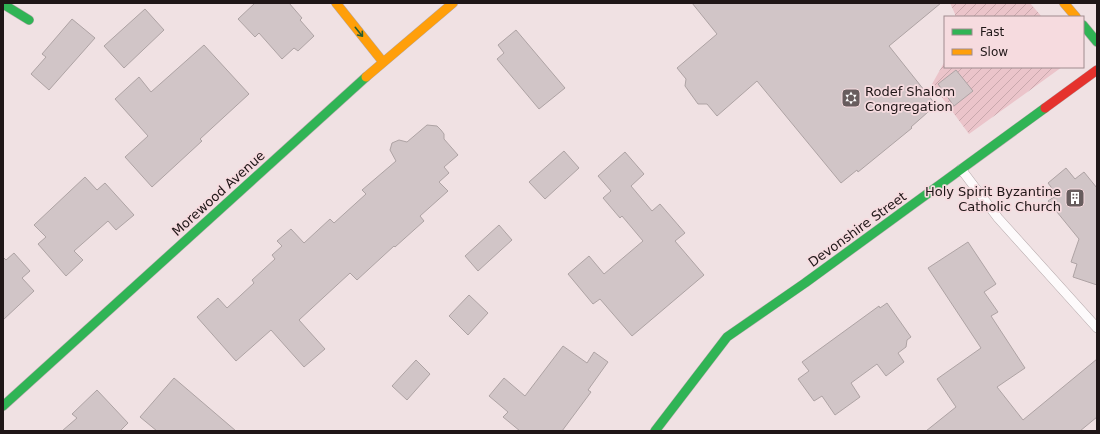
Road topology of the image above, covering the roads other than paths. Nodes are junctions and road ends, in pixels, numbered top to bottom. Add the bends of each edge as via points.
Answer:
1 (336, 3) edge
2 (453, 3) edge
3 (1064, 3) edge
4 (3, 4) edge
5 (1075, 16) edge
6 (29, 20) dead end
7 (1084, 26) edge
8 (1097, 42) edge
9 (383, 62) junction
10 (1097, 70) edge
11 (961, 169) junction
12 (1097, 328) edge
13 (3, 406) edge
14 (655, 431) edge

1 -> 9 main road
2 - 9 main road, Morewood Avenue
3 - 5 main road
4 - 6 main road
7 - 8 main road
9 - 13 main road, Morewood Avenue
10 - 11 main road, Devonshire Street
11 - 12 lane via 998,218
11 - 14 main road, Devonshire Street via 727,337

